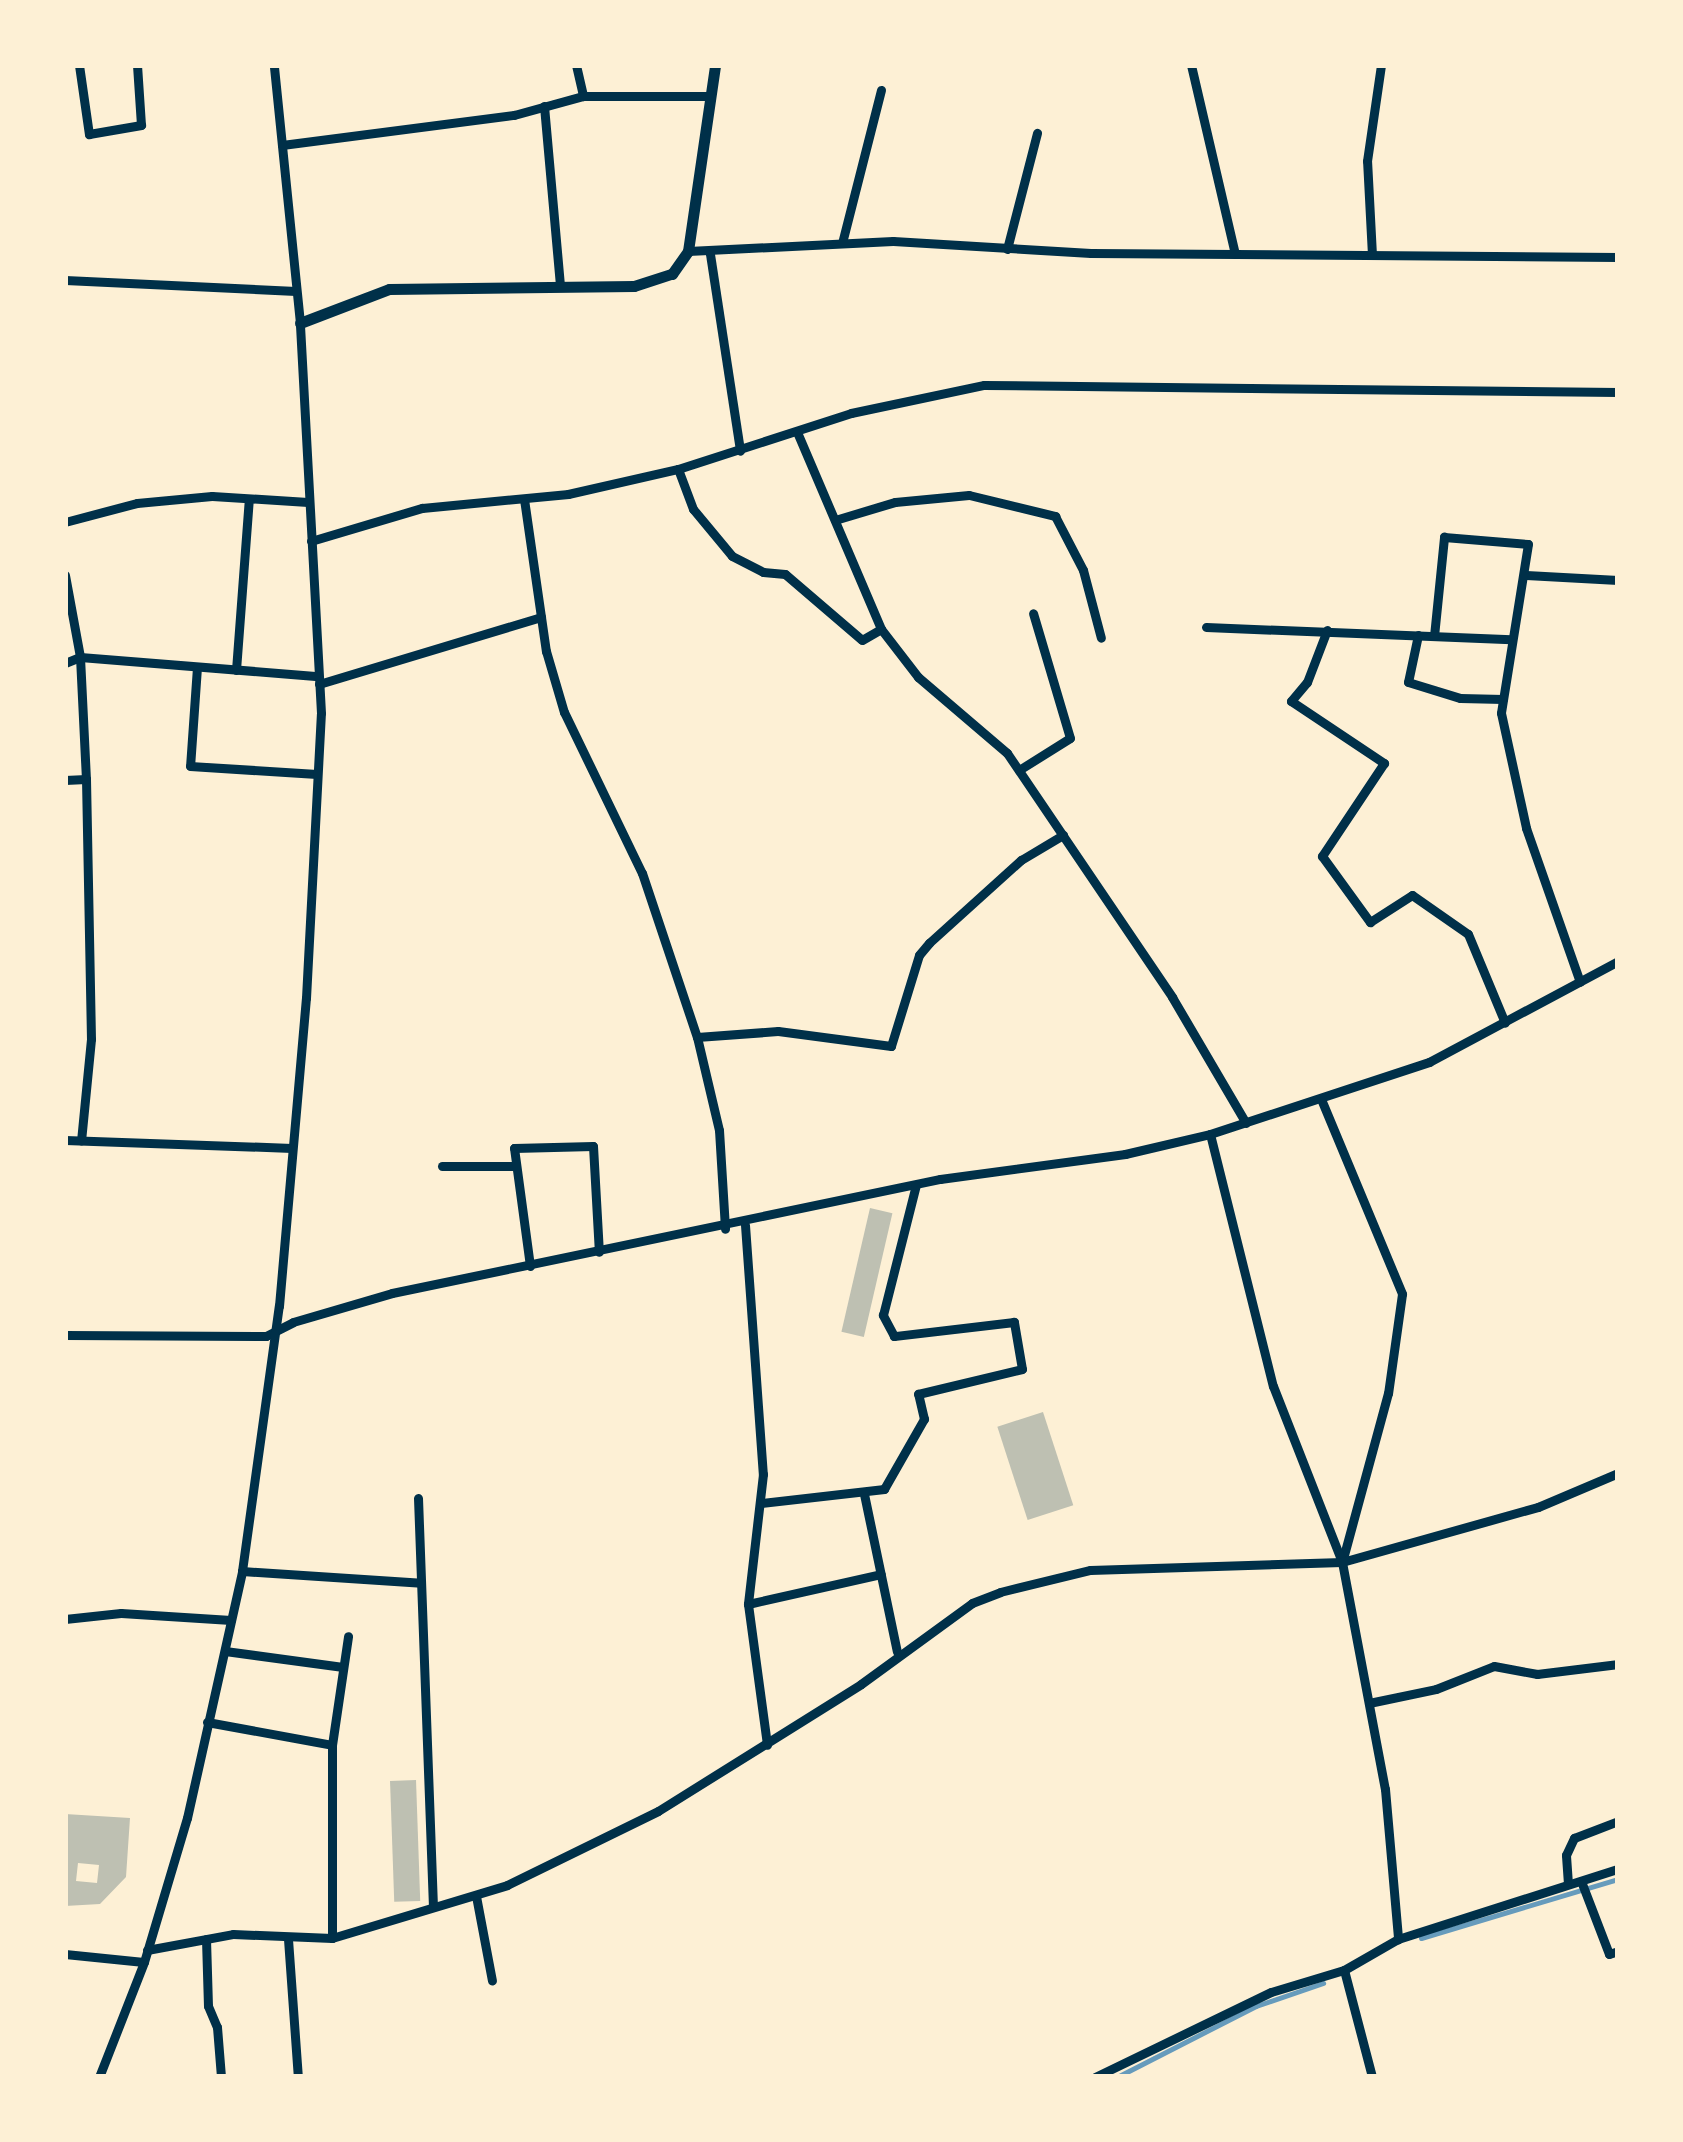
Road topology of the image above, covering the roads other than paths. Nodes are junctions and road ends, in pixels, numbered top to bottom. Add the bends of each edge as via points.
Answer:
1 (79, 65) edge
2 (137, 65) edge
3 (274, 65) edge
4 (576, 65) edge
5 (715, 65) edge
6 (1192, 65) edge
7 (1381, 65) edge
8 (881, 90) dead end
9 (583, 96) junction
10 (710, 96) junction
11 (544, 106) junction
12 (1037, 133) dead end
13 (282, 145) junction
14 (842, 244) junction
15 (1007, 249) junction
16 (688, 251) junction
17 (710, 254) junction
18 (1235, 254) junction
19 (1372, 255) junction
20 (1618, 257) edge
21 (65, 280) edge
22 (560, 284) junction
23 (296, 292) junction
24 (300, 323) junction
25 (1618, 392) edge
26 (797, 432) junction
27 (740, 451) junction
28 (678, 469) junction
29 (249, 499) junction
30 (524, 499) junction
31 (308, 502) junction
32 (835, 520) junction
33 (65, 522) edge
34 (310, 541) junction
35 (65, 575) edge
36 (1526, 575) junction
37 (1618, 580) edge
38 (1032, 613) dead end
39 (541, 617) junction
40 (1206, 626) dead end
41 (880, 629) junction
42 (1327, 630) junction
43 (1418, 636) junction
44 (1434, 636) junction
45 (1101, 638) dead end
46 (1512, 639) junction
47 (80, 657) junction
48 (65, 662) edge
49 (198, 667) junction
50 (236, 670) junction
51 (319, 680) junction
52 (1504, 699) junction
53 (1019, 770) junction
54 (318, 774) junction
55 (86, 779) junction
56 (65, 780) edge
57 (1064, 835) junction
58 (1618, 961) edge
59 (1580, 982) junction
60 (1505, 1023) junction
61 (697, 1037) junction
62 (1322, 1099) junction
63 (1246, 1123) junction
64 (1210, 1134) junction
65 (65, 1140) edge
66 (82, 1140) junction
67 (292, 1148) junction
68 (442, 1166) dead end
69 (516, 1166) junction
70 (916, 1184) junction
71 (746, 1224) junction
72 (725, 1229) junction
73 (599, 1252) junction
74 (530, 1266) junction
75 (276, 1330) junction
76 (65, 1335) edge
77 (1618, 1473) edge
78 (864, 1494) junction
79 (418, 1498) dead end
80 (761, 1503) junction
81 (1342, 1562) junction
82 (242, 1572) junction
83 (881, 1574) junction
84 (421, 1583) junction
85 (748, 1604) junction
86 (65, 1619) edge
87 (231, 1620) junction
88 (348, 1636) dead end
89 (224, 1651) junction
90 (897, 1652) junction
91 (1618, 1664) edge
92 (343, 1668) junction
93 (1369, 1703) junction
94 (207, 1722) junction
95 (332, 1745) junction
96 (767, 1745) junction
97 (1618, 1822) edge
98 (1618, 1869) edge
99 (1581, 1881) junction
100 (1568, 1884) junction
101 (476, 1896) junction
102 (433, 1905) junction
103 (332, 1938) junction
104 (206, 1939) junction
105 (1398, 1939) junction
106 (288, 1940) junction
107 (147, 1950) junction
108 (1618, 1951) edge
109 (65, 1954) edge
110 (144, 1962) junction
111 (1344, 1970) junction
112 (492, 1981) dead end
113 (98, 2077) edge
114 (221, 2077) edge
115 (298, 2077) edge
116 (1095, 2077) edge
117 (1372, 2077) edge

1 - 2 street via 90,134 142,125
3 - 13 street
4 - 9 street
5 - 10 street
6 - 18 street
7 - 19 street via 1367,162
8 - 14 street
9 - 10 street
9 - 11 street
10 - 16 street
11 - 13 street
11 - 22 street
12 - 15 street
13 - 23 street
14 - 15 street
14 - 17 street
15 - 18 street
16 - 17 street
16 - 22 street via 681,266 656,281
17 - 27 street
18 - 19 street
19 - 20 street
21 - 23 street
22 - 24 street via 389,289
23 - 24 street
24 - 31 street
25 - 26 street via 984,385 900,400
26 - 27 street
26 - 32 street
27 - 28 street
28 - 30 street
28 - 41 street via 693,509 732,556 763,572 785,574 862,640
29 - 31 street
29 - 33 street via 137,504
29 - 50 street
30 - 34 street via 422,508
30 - 39 street
31 - 34 street
32 - 41 street
32 - 45 street via 895,502 968,495 1055,516 1084,570
34 - 51 street
35 - 47 street
36 - 37 street
36 - 44 street via 1528,544 1444,537
36 - 46 street
38 - 53 street via 1070,738
39 - 51 street
39 - 61 street via 564,712 642,873
40 - 42 street
41 - 53 street via 918,677
42 - 43 street
42 - 60 street via 1307,682 1291,701 1384,764 1322,856 1370,922 1412,895 1468,934
43 - 44 street
43 - 52 street via 1408,682 1460,698
44 - 46 street
46 - 52 street
47 - 48 street
47 - 49 street
47 - 55 street
49 - 50 street
49 - 54 street via 190,766
50 - 51 street
51 - 54 street
52 - 59 street via 1504,732 1526,828
53 - 57 street
54 - 67 street
55 - 56 street
55 - 66 street via 91,1038
57 - 61 street via 1021,860 919,955 891,1046 778,1030
57 - 63 street
58 - 59 street
59 - 60 street
60 - 62 street via 1429,1062
61 - 72 street via 719,1130
62 - 63 street
62 - 81 street via 1402,1294 1388,1393
63 - 64 street
64 - 70 street via 1125,1154
64 - 81 street via 1273,1386
65 - 66 street
66 - 67 street
67 - 75 street
68 - 69 street
69 - 73 street via 514,1148 593,1146
69 - 74 street
70 - 71 street
70 - 78 street via 884,1315 894,1336 1014,1322 1022,1369 918,1394 924,1418 884,1489
71 - 72 street
71 - 80 street
72 - 73 street
73 - 74 street
74 - 75 street via 392,1292
75 - 76 street via 266,1336
75 - 82 street
77 - 81 street via 1538,1507
78 - 80 street
78 - 83 street
79 - 84 street
80 - 85 street
81 - 90 street via 1090,1570 972,1603
81 - 93 street
82 - 84 street
82 - 87 street
83 - 85 street
83 - 90 street
84 - 102 street
85 - 96 street
86 - 87 street via 121,1613
87 - 89 street
88 - 92 street
89 - 92 street
89 - 94 street
90 - 96 street
91 - 93 street via 1537,1674 1494,1666 1436,1689
92 - 95 street
93 - 105 street via 1386,1789
94 - 95 street
94 - 107 street
95 - 103 street
96 - 101 street via 566,1860
97 - 100 street via 1574,1838 1566,1855
98 - 99 street
99 - 100 street
99 - 108 street via 1610,1954
100 - 105 street
101 - 102 street
101 - 112 street
102 - 103 street
103 - 106 street
104 - 106 street via 234,1934
104 - 107 street
104 - 114 street via 208,2006 217,2027
105 - 111 street
106 - 115 street
107 - 110 street
109 - 110 street
110 - 113 street
111 - 116 street via 1271,1992
111 - 117 street

